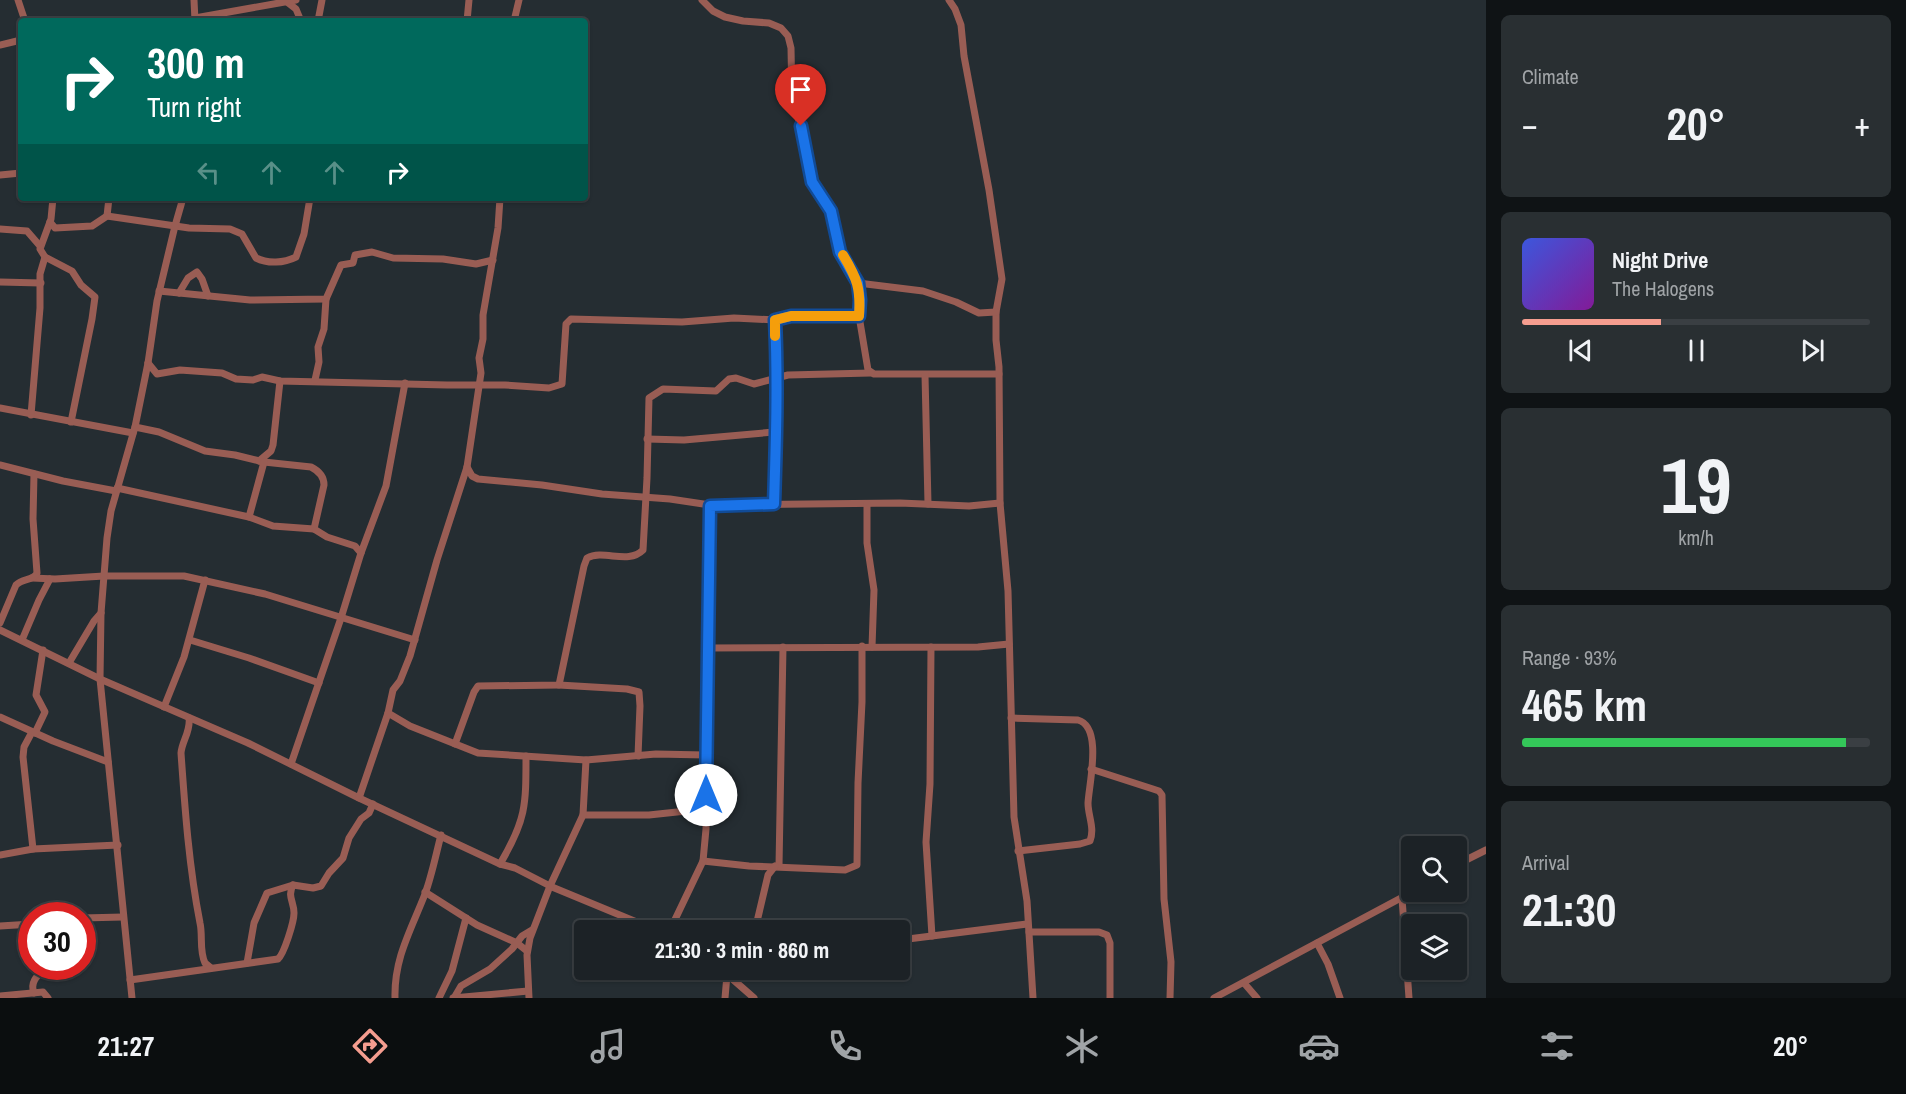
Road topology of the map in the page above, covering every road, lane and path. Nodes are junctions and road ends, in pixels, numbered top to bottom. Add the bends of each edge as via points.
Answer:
1 (18, 0) edge
2 (194, 0) edge
3 (296, 0) edge
4 (322, 0) edge
5 (469, 0) edge
6 (519, 0) edge
7 (702, 0) edge
8 (949, 0) edge
9 (287, 2) junction
10 (24, 18) edge
11 (195, 18) edge
12 (200, 18) edge
13 (300, 18) edge
14 (319, 18) edge
15 (467, 18) edge
16 (515, 18) edge
17 (18, 41) edge
18 (0, 45) edge
19 (18, 173) edge
20 (0, 175) edge
21 (53, 201) edge
22 (109, 201) edge
23 (182, 201) edge
24 (309, 201) edge
25 (500, 201) edge
26 (107, 216) junction
27 (50, 222) junction
28 (175, 226) junction
29 (0, 229) edge
30 (40, 246) junction
31 (45, 257) junction
32 (493, 260) junction
33 (0, 282) edge
34 (41, 283) junction
35 (858, 283) junction
36 (159, 291) junction
37 (179, 293) junction
38 (208, 296) junction
39 (326, 299) junction
40 (996, 312) junction
41 (859, 316) junction
42 (775, 320) junction
43 (148, 363) junction
44 (871, 373) junction
45 (925, 375) junction
46 (999, 375) junction
47 (777, 379) junction
48 (315, 380) junction
49 (280, 381) junction
50 (405, 383) junction
51 (478, 384) junction
52 (0, 408) edge
53 (31, 415) junction
54 (71, 422) junction
55 (134, 430) junction
56 (774, 432) junction
57 (647, 439) junction
58 (271, 451) junction
59 (261, 462) junction
60 (274, 464) junction
61 (0, 465) edge
62 (467, 467) junction
63 (34, 474) junction
64 (117, 489) junction
65 (647, 497) junction
66 (1000, 503) junction
67 (774, 504) junction
68 (867, 504) junction
69 (928, 504) junction
70 (710, 506) junction
71 (249, 517) junction
72 (314, 530) junction
73 (361, 553) junction
74 (104, 576) junction
75 (32, 578) junction
76 (50, 579) junction
77 (205, 580) junction
78 (101, 614) junction
79 (341, 618) junction
80 (0, 623) edge
81 (0, 630) edge
82 (22, 640) junction
83 (189, 640) junction
84 (415, 640) junction
85 (1009, 644) junction
86 (783, 646) junction
87 (862, 646) junction
88 (872, 647) junction
89 (932, 647) junction
90 (708, 648) junction
91 (43, 650) junction
92 (69, 663) junction
93 (100, 679) junction
94 (319, 683) junction
95 (559, 685) junction
96 (164, 707) junction
97 (388, 713) junction
98 (0, 717) edge
99 (189, 718) junction
100 (1011, 718) junction
101 (34, 733) junction
102 (455, 744) junction
103 (705, 755) junction
104 (526, 756) junction
105 (638, 756) junction
106 (586, 760) junction
107 (108, 762) junction
108 (291, 764) junction
109 (1091, 769) junction
110 (359, 798) junction
111 (373, 804) junction
112 (705, 809) junction
113 (584, 815) junction
114 (441, 835) junction
115 (118, 845) junction
116 (33, 849) junction
117 (1486, 850) edge
118 (1018, 851) junction
119 (0, 855) edge
120 (1467, 860) edge
121 (703, 861) junction
122 (500, 864) junction
123 (777, 866) junction
124 (293, 885) junction
125 (550, 886) junction
126 (425, 892) junction
127 (1401, 899) edge
128 (1402, 902) edge
129 (123, 917) junction
130 (96, 918) edge
131 (466, 918) junction
132 (632, 920) edge
133 (675, 920) edge
134 (757, 920) edge
135 (18, 925) edge
136 (0, 926) edge
137 (1028, 928) junction
138 (532, 930) junction
139 (932, 936) junction
140 (910, 939) edge
141 (517, 943) junction
142 (1317, 943) junction
143 (527, 951) junction
144 (247, 963) junction
145 (212, 968) junction
146 (34, 980) edge
147 (130, 980) junction
148 (727, 980) edge
149 (733, 980) edge
150 (1244, 983) junction
151 (34, 993) junction
152 (528, 994) edge
153 (0, 996) edge
154 (48, 998) edge
155 (132, 998) edge
156 (395, 998) edge
157 (439, 998) edge
158 (452, 998) edge
159 (725, 998) edge
160 (754, 998) edge
161 (1034, 998) edge
162 (1110, 998) edge
163 (1170, 998) edge
164 (1214, 998) edge
165 (1257, 998) edge
166 (1340, 998) edge
167 (1408, 998) edge

1 - 10 street
2 - 11 street
3 - 9 street
4 - 14 street
5 - 15 street
6 - 16 street
7 - 35 street via 725,17 769,23 788,36 792,100 812,182 831,211 840,252
8 - 40 street via 961,25 1000,254 1002,279
9 - 12 street
9 - 13 street
17 - 18 street
19 - 20 street
21 - 27 street
22 - 26 street
23 - 28 street
24 - 28 street via 298,253 290,260 267,262 256,258 239,231
25 - 32 street
26 - 27 street via 87,227 55,228
26 - 28 street
27 - 30 street
28 - 36 street
29 - 30 street via 27,231
30 - 31 street
31 - 34 street
31 - 54 street via 72,271 94,297
32 - 39 street via 476,264 359,253 352,264 341,265
32 - 51 street via 483,315
33 - 34 street
34 - 53 street
35 - 40 street via 923,291 979,313
35 - 41 street
36 - 37 street
36 - 43 street
37 - 38 street
37 - 38 street via 197,272
38 - 39 street
39 - 48 street
40 - 46 street
41 - 42 street via 791,316
41 - 44 street
42 - 47 street
42 - 51 street via 571,319 566,324 561,385
43 - 49 street via 157,374 180,370
43 - 55 street
44 - 45 street
44 - 47 street via 788,375
45 - 46 street
45 - 69 street
46 - 66 street
47 - 56 street
47 - 57 street via 754,384 729,379 714,391 663,389 649,398
48 - 49 street
48 - 50 street
49 - 58 street
50 - 51 street
50 - 73 street via 386,486
51 - 62 street
52 - 53 street
53 - 54 street
54 - 55 street
55 - 59 street via 159,432 205,451
55 - 64 street
56 - 57 street via 684,440
56 - 67 street
57 - 65 street
58 - 59 street
58 - 60 street
59 - 60 street
59 - 71 street
60 - 72 street via 311,467 324,479
61 - 63 street
62 - 65 street via 478,479
62 - 84 street
63 - 64 street
63 - 75 street via 38,569
64 - 71 street
64 - 74 street
65 - 70 street
65 - 95 street via 641,552 631,556 593,555 585,561
66 - 69 street
66 - 85 street
67 - 68 street
67 - 70 street
68 - 69 street
68 - 88 street via 867,543 874,590
70 - 90 street
71 - 72 street via 273,526
72 - 73 street via 355,546
73 - 79 street
74 - 76 street
74 - 77 street via 184,576
74 - 78 street
75 - 76 street
75 - 80 street via 16,585
76 - 82 street
77 - 79 street
77 - 83 street
78 - 92 street
78 - 93 street
79 - 84 street
79 - 94 street
81 - 82 street
82 - 91 street
83 - 94 street
83 - 96 street
84 - 97 street via 393,690
85 - 89 street
85 - 100 street
86 - 87 street
86 - 90 street
86 - 123 street
87 - 88 street
87 - 123 street via 857,865 845,870
88 - 89 street
89 - 139 street via 926,842
90 - 103 street
91 - 92 street
91 - 101 street via 36,695 45,712
92 - 93 street
93 - 96 street
93 - 107 street
94 - 108 street
95 - 102 street via 478,686
95 - 105 street via 639,692
96 - 99 street
97 - 102 street
97 - 110 street
98 - 101 street
99 - 108 street
99 - 145 street via 181,753 188,838 203,960
100 - 109 street via 1083,721 1092,735
100 - 118 street
101 - 107 street
101 - 116 street via 24,747 23,758
102 - 104 street via 478,753
103 - 105 street
103 - 112 street
104 - 106 street
104 - 122 street via 524,814 516,838
105 - 106 street
106 - 113 street
107 - 115 street
108 - 110 street
109 - 118 street via 1090,841
109 - 163 street via 1162,795
110 - 111 street
111 - 114 street
111 - 124 street via 323,885
112 - 113 street via 649,815
112 - 121 street
113 - 125 street
114 - 122 street
114 - 126 street
115 - 116 street
115 - 129 street
116 - 119 street
117 - 120 street
118 - 137 street
121 - 123 street
121 - 133 street
122 - 125 street
123 - 134 street via 768,875
124 - 144 street via 264,897 254,923
124 - 144 street via 290,895 294,917 282,956
125 - 132 street
125 - 138 street
126 - 131 street
126 - 156 street via 403,946 395,978
127 - 142 street
128 - 167 street
129 - 130 street
129 - 147 street
131 - 141 street
131 - 157 street via 452,971
135 - 136 street
137 - 139 street
137 - 161 street
137 - 162 street via 1107,935
138 - 141 street
138 - 143 street
139 - 140 street
141 - 143 street
141 - 158 street via 490,969 461,986
142 - 150 street
142 - 166 street
143 - 152 street
144 - 145 street
145 - 147 street
146 - 151 street
147 - 155 street
148 - 159 street
149 - 160 street
150 - 164 street
150 - 165 street
151 - 153 street
151 - 154 street via 44,992
152 - 158 street

